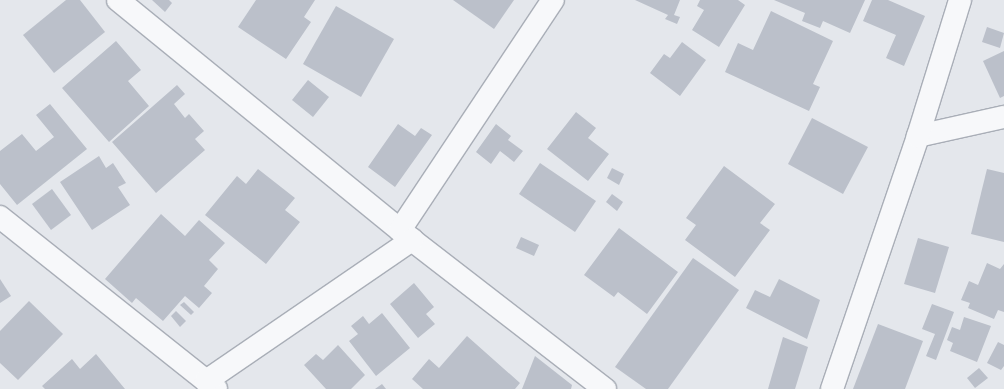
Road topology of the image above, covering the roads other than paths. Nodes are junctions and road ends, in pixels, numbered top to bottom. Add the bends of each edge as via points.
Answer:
1 (118, 0) edge
2 (552, 0) edge
3 (960, 0) edge
4 (1004, 117) edge
5 (918, 136) junction
6 (0, 217) edge
7 (406, 235) junction
8 (211, 385) edge
9 (605, 389) edge
10 (832, 389) edge

1 - 7 street
2 - 7 street
3 - 5 street
4 - 5 street
5 - 10 street
6 - 8 street
7 - 8 street
7 - 9 street

